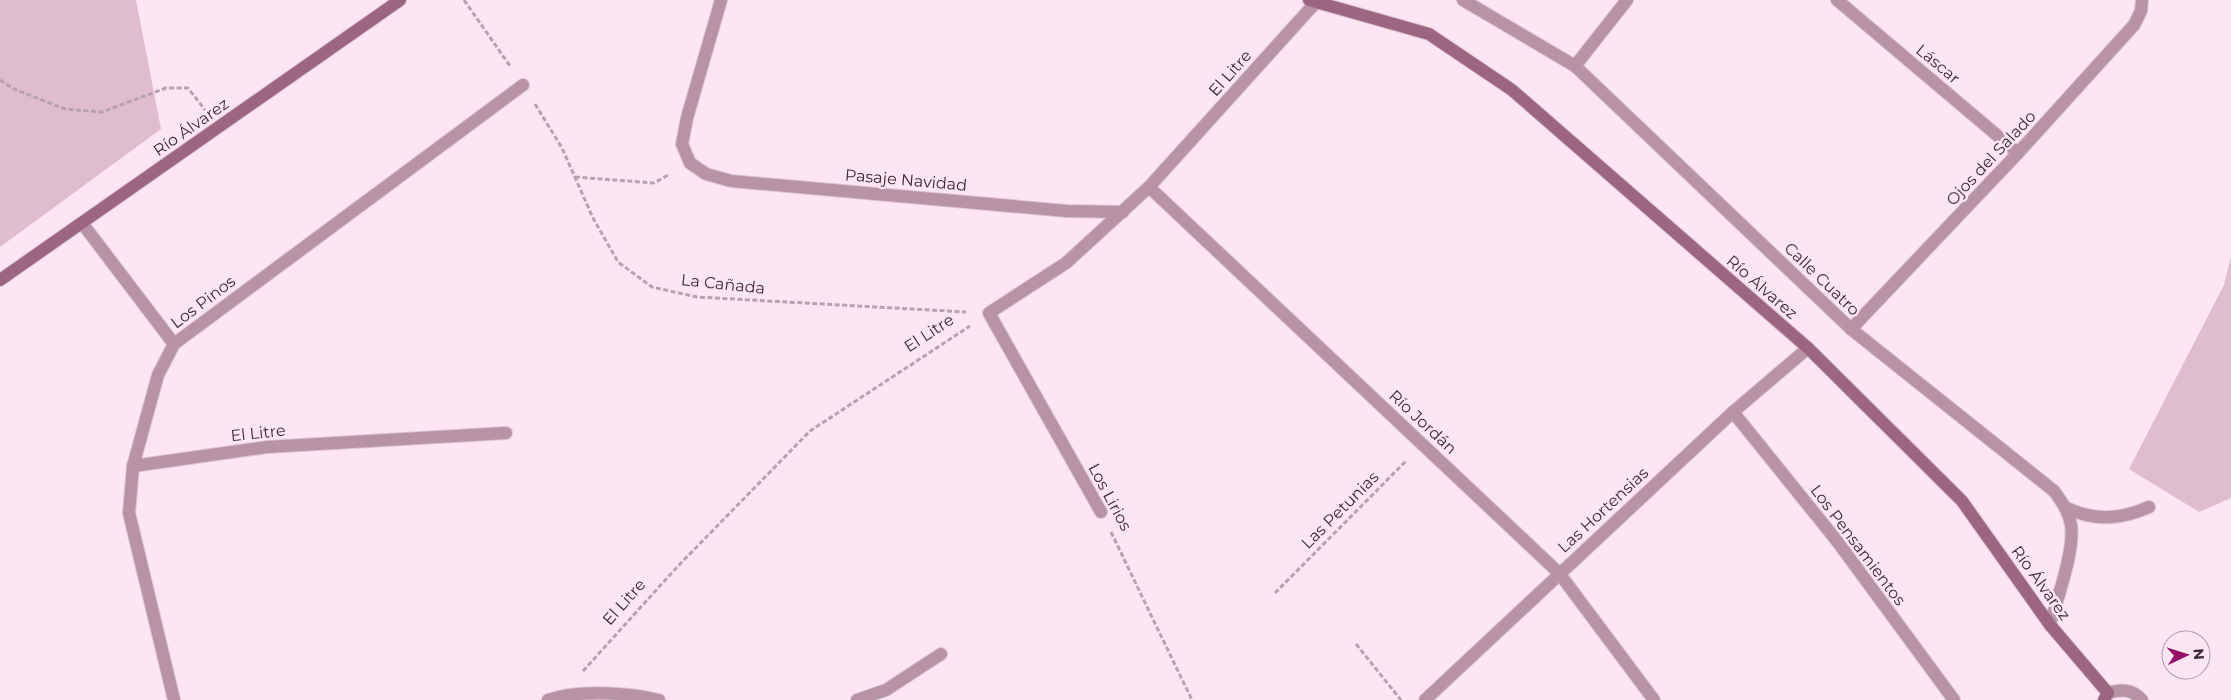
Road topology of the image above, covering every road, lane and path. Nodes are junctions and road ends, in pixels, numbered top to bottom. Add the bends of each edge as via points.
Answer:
1 (400, 0) edge
2 (464, 0) edge
3 (721, 0) edge
4 (1463, 0) edge
5 (1627, 0) edge
6 (1837, 0) edge
7 (2142, 0) edge
8 (1313, 1) edge
9 (1575, 66) junction
10 (0, 80) edge
11 (523, 85) junction
12 (218, 128) junction
13 (2018, 153) junction
14 (690, 163) junction
15 (575, 178) junction
16 (1149, 187) junction
17 (1123, 212) junction
18 (82, 223) junction
19 (0, 280) edge
20 (989, 314) junction
21 (1851, 329) junction
22 (174, 344) junction
23 (1808, 348) junction
24 (1733, 412) junction
25 (506, 433) dead end
26 (1422, 444) junction
27 (133, 466) junction
28 (2149, 507) dead end
29 (2066, 508) junction
30 (1101, 512) joint
31 (1559, 573) junction
32 (1275, 593) dead end
33 (2050, 624) junction
34 (1356, 644) dead end
35 (941, 654) dead end
36 (562, 695) junction
37 (2106, 696) edge
38 (174, 700) edge
39 (548, 700) edge
40 (659, 700) edge
41 (857, 700) edge
42 (1192, 700) edge
43 (1401, 700) edge
44 (1425, 700) edge
45 (1654, 700) edge
46 (1954, 700) edge
47 (2142, 700) edge

1 - 12 street, Río Álvarez
2 - 11 path, La Cañada
3 - 14 street via 682,144
4 - 9 street, Calle Cuatro
5 - 9 street
6 - 13 street, Láscar
7 - 13 street, Ojos del Salado via 2134,25
8 - 16 street, El Litre
8 - 23 street, Río Álvarez via 1429,34 1512,90
9 - 21 street, Calle Cuatro
10 - 12 path via 14,89 65,109 102,112 166,88 188,88
11 - 15 path, La Cañada via 562,148
11 - 22 street, Los Pinos
12 - 18 street, Río Álvarez
13 - 21 street, Ojos del Salado
14 - 15 path via 654,183
14 - 17 street, Pasaje Navidad via 706,174 731,181 1067,211
15 - 20 path, La Cañada via 618,262 652,287 697,297
16 - 17 street, El Litre
16 - 26 street, Río Jordán
17 - 20 street, El Litre via 1066,263
18 - 19 street, Río Álvarez
18 - 22 street
20 - 30 street, Los Lirios
20 - 36 path, El Litre via 810,431 678,566
21 - 29 street, Calle Cuatro via 2054,491
22 - 27 street, Los Pinos via 158,375
23 - 24 street, Las Hortensias
23 - 33 street, Río Álvarez via 1962,501
24 - 31 street, Las Hortensias
24 - 46 street, Los Pensamientos via 1837,541
25 - 27 street, El Litre via 267,447
26 - 31 street, Río Jordán
26 - 32 path, Las Petunias
27 - 38 street, Los Pinos via 129,513
28 - 29 street via 2108,518
29 - 33 street, Calle Cuatro via 2072,527 2069,554
30 - 42 path, Los Lirios
31 - 44 street, Las Hortensias
31 - 45 street, Río Jordán
33 - 37 street, Río Álvarez
34 - 43 path
35 - 41 street via 886,690
36 - 39 street
36 - 40 street via 632,694
37 - 47 street via 2124,689

